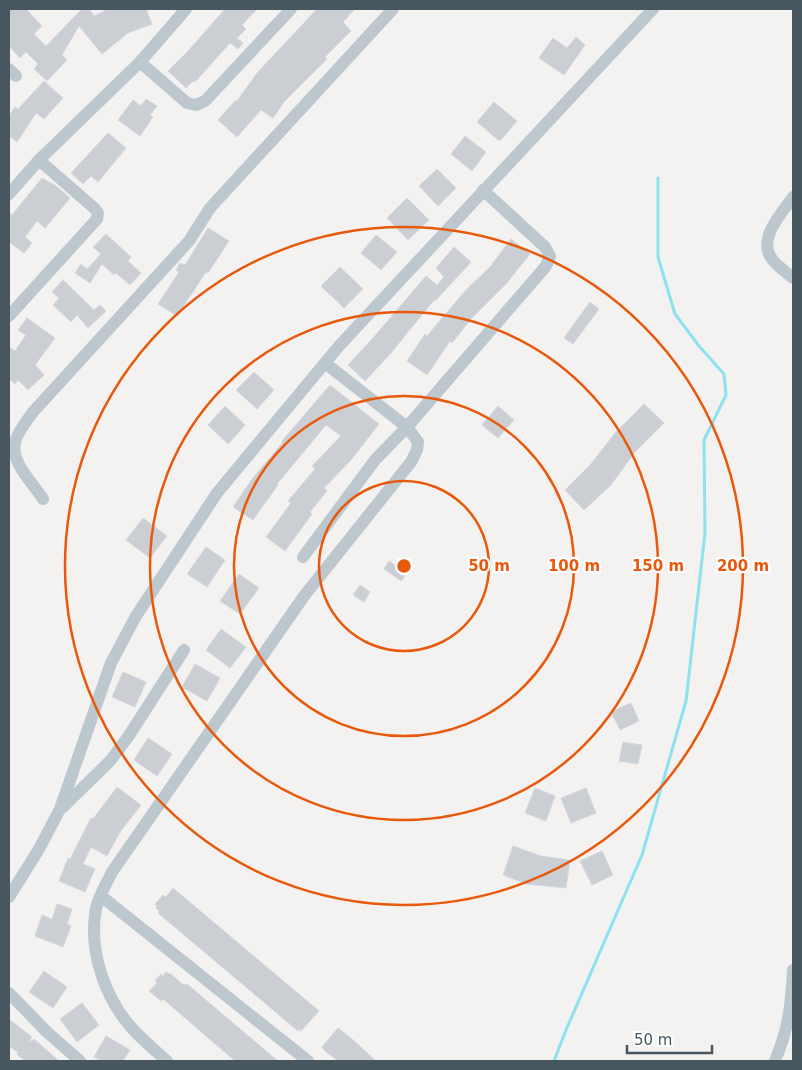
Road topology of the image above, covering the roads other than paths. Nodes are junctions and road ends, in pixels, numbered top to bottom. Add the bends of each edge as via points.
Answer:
1 (186, 9) edge
2 (291, 9) edge
3 (393, 9) edge
4 (653, 9) edge
5 (140, 62) junction
6 (39, 160) junction
7 (483, 190) junction
8 (9, 194) edge
9 (793, 197) edge
10 (793, 278) edge
11 (9, 316) edge
12 (325, 362) junction
13 (407, 427) junction
14 (43, 499) dead end
15 (303, 557) dead end
16 (184, 650) dead end
17 (60, 809) junction
18 (100, 896) junction
19 (9, 897) edge
20 (793, 970) edge
21 (9, 993) edge
22 (80, 1061) edge
23 (166, 1061) edge
24 (308, 1061) edge
25 (775, 1061) edge

1 - 5 street
2 - 5 street via 205,101 196,105 186,103
3 - 14 street via 210,208 189,241 33,412 15,442 15,452 21,470
4 - 7 street
5 - 6 street
6 - 8 street
6 - 11 street via 94,208 98,213 97,219
7 - 12 street
7 - 13 street via 545,247 550,256 546,266
9 - 10 street via 771,228 767,244 770,257
12 - 13 street
12 - 17 street via 217,493 136,616 111,663
13 - 15 street via 375,460
13 - 18 street via 418,442 410,462 304,596 112,872
16 - 17 street via 110,761
17 - 19 street
18 - 23 street via 94,914 95,942 110,997 130,1026
18 - 24 street
20 - 25 street via 790,1016
21 - 22 street

